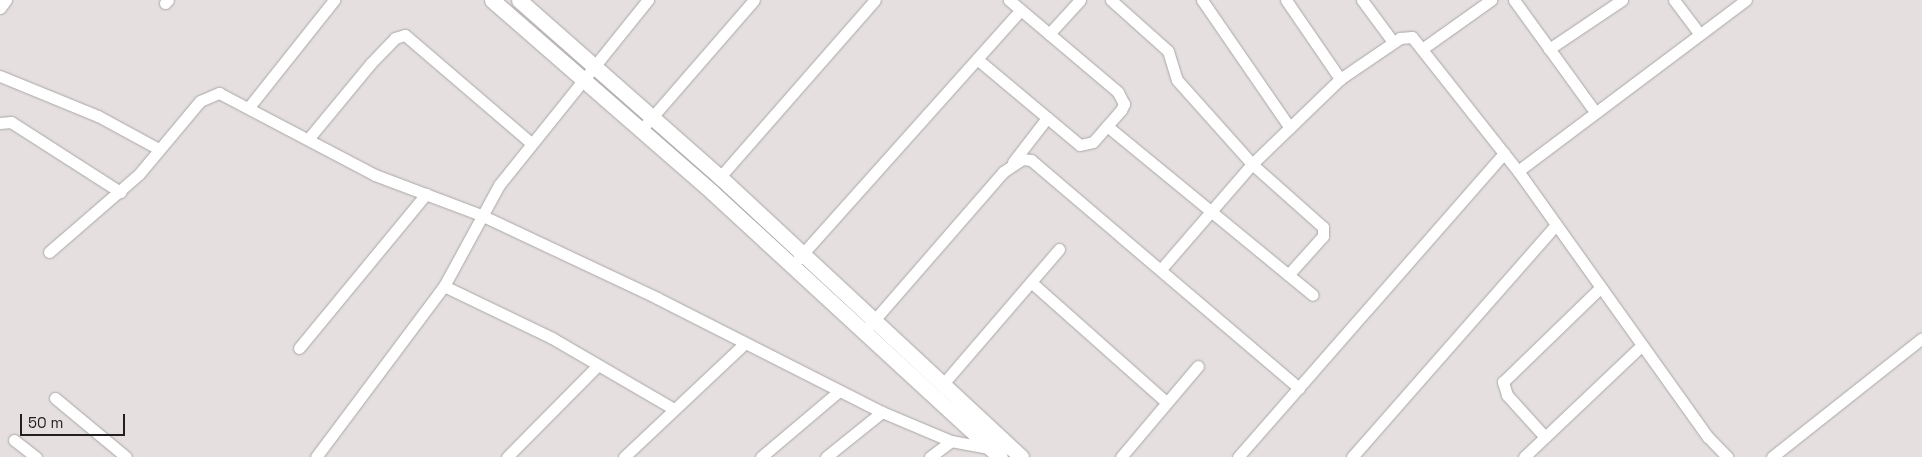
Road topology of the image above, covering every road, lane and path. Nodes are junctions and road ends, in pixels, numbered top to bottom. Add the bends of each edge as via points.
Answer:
1 (6, 0) edge
2 (334, 0) edge
3 (492, 0) edge
4 (519, 0) edge
5 (648, 0) edge
6 (754, 0) edge
7 (875, 0) edge
8 (1009, 0) edge
9 (1080, 0) edge
10 (1111, 0) edge
11 (1202, 0) edge
12 (1286, 0) edge
13 (1362, 0) edge
14 (1491, 0) edge
15 (1514, 0) edge
16 (1622, 0) edge
17 (1674, 0) edge
18 (1746, 0) edge
19 (0, 8) edge
20 (1021, 10) junction
21 (1699, 33) junction
22 (1049, 34) junction
23 (1393, 42) junction
24 (1422, 48) junction
25 (1549, 49) junction
26 (977, 59) junction
27 (594, 66) junction
28 (0, 76) edge
29 (1340, 79) junction
30 (583, 81) junction
31 (249, 107) junction
32 (1595, 112) junction
33 (653, 118) junction
34 (1047, 118) junction
35 (0, 123) edge
36 (1107, 126) junction
37 (1290, 128) junction
38 (640, 130) junction
39 (309, 138) junction
40 (532, 144) junction
41 (156, 148) junction
42 (1504, 153) junction
43 (1013, 163) junction
44 (1252, 164) junction
45 (1518, 171) junction
46 (720, 177) junction
47 (120, 192) junction
48 (426, 194) junction
49 (1212, 210) junction
50 (481, 215) junction
51 (1556, 225) junction
52 (1059, 249) dead end
53 (49, 252) dead end
54 (803, 253) junction
55 (792, 266) junction
56 (1162, 268) junction
57 (1288, 275) junction
58 (1031, 282) junction
59 (444, 286) junction
60 (1600, 288) junction
61 (1313, 296) dead end
62 (869, 326) junction
63 (1922, 338) edge
64 (745, 343) junction
65 (1641, 346) junction
66 (299, 348) dead end
67 (598, 365) junction
68 (1198, 366) dead end
69 (943, 384) junction
70 (1299, 388) junction
71 (839, 391) junction
72 (55, 398) dead end
73 (1166, 402) junction
74 (674, 409) junction
75 (882, 412) junction
76 (1545, 437) junction
77 (14, 440) dead end
78 (951, 441) junction
79 (1006, 452) edge
80 (36, 457) edge
81 (126, 457) edge
82 (316, 457) edge
83 (507, 457) edge
84 (624, 457) edge
85 (762, 457) edge
86 (826, 457) edge
87 (930, 457) edge
88 (1121, 457) edge
89 (1238, 457) edge
90 (1352, 457) edge
91 (1524, 457) edge
92 (1727, 457) edge
93 (1772, 457) edge

1 - 19 street
2 - 31 street
3 - 30 main road
4 - 27 main road
5 - 27 street
6 - 33 street
7 - 46 street
8 - 20 street
9 - 22 street
10 - 44 street via 1168,51 1177,80
11 - 37 street
12 - 29 street
13 - 23 street
14 - 24 street
15 - 25 street
16 - 25 street
17 - 21 street
18 - 21 street
20 - 22 street
20 - 26 street
21 - 32 street
22 - 36 street via 1123,97 1121,110
23 - 24 street via 1406,35
23 - 29 street
24 - 42 street
25 - 32 street
26 - 34 street
26 - 54 street
27 - 30 street
27 - 33 main road
28 - 41 street via 98,116
29 - 37 street
30 - 38 main road
30 - 40 street
31 - 39 street
31 - 41 street via 220,93 205,96
32 - 45 street
33 - 38 street
33 - 46 main road
34 - 36 street via 1080,145 1093,142
34 - 43 street
35 - 47 street via 11,122
36 - 49 street
37 - 44 street
38 - 55 main road
39 - 40 street via 394,38 405,35
39 - 48 street via 375,175
40 - 50 street
41 - 47 street
42 - 45 street
42 - 70 street
43 - 56 street via 1031,160
43 - 62 street
44 - 49 street
44 - 57 street via 1323,227 1323,236
45 - 51 street
46 - 54 main road
47 - 53 street
48 - 50 street
48 - 66 street
49 - 56 street
49 - 57 street
50 - 59 street
50 - 64 street
51 - 60 street
51 - 90 street
52 - 58 street
54 - 55 street
54 - 62 main road
55 - 62 main road
56 - 70 street
57 - 61 street
58 - 69 street
58 - 73 street
59 - 67 street
59 - 82 street
60 - 65 street
60 - 76 street via 1503,382 1507,395
62 - 69 main road
62 - 79 main road
63 - 93 street
64 - 71 street
64 - 74 street
65 - 76 street
65 - 92 street
67 - 74 street
67 - 83 street
68 - 73 street
69 - 79 main road
70 - 89 street
71 - 75 street
71 - 85 street
72 - 81 street
73 - 88 street
74 - 84 street
75 - 78 street
75 - 86 street
76 - 91 street
77 - 80 street
78 - 79 street
78 - 87 street

